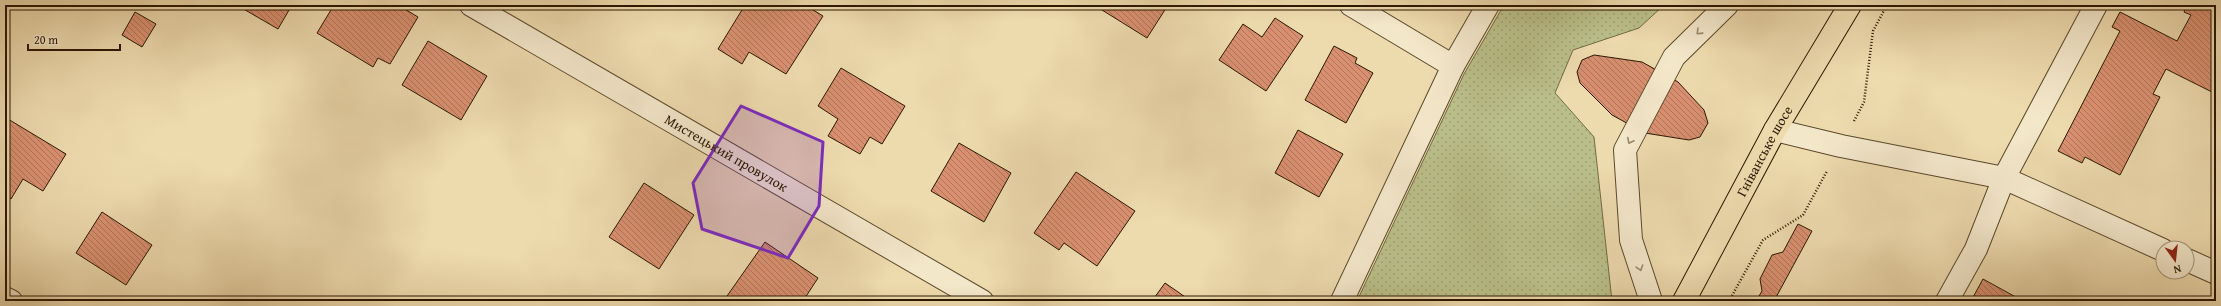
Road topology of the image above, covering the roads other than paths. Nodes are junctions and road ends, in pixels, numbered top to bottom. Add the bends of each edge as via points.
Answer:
1 (471, 5) edge
2 (1351, 5) edge
3 (1488, 5) edge
4 (1727, 5) edge
5 (1850, 5) edge
6 (2096, 5) edge
7 (1453, 66) junction
8 (1775, 130) junction
9 (2004, 178) junction
10 (2155, 246) edge
11 (2195, 264) edge
12 (2216, 273) edge
13 (5, 298) edge
14 (11, 301) edge
15 (982, 301) edge
16 (1342, 301) edge
17 (1651, 301) edge
18 (1684, 301) edge
19 (1947, 301) edge

1 - 15 street, Мистецький провулок
2 - 7 street
3 - 7 street
4 -> 17 street via 1674,57 1625,150 1631,240
5 - 8 main road, Гніванське шосе
6 - 9 street
7 - 16 street
8 - 9 street via 1841,146
8 - 18 main road, Гніванське шосе
9 - 10 street
9 - 19 street via 1976,249
11 - 12 street
13 - 14 street

